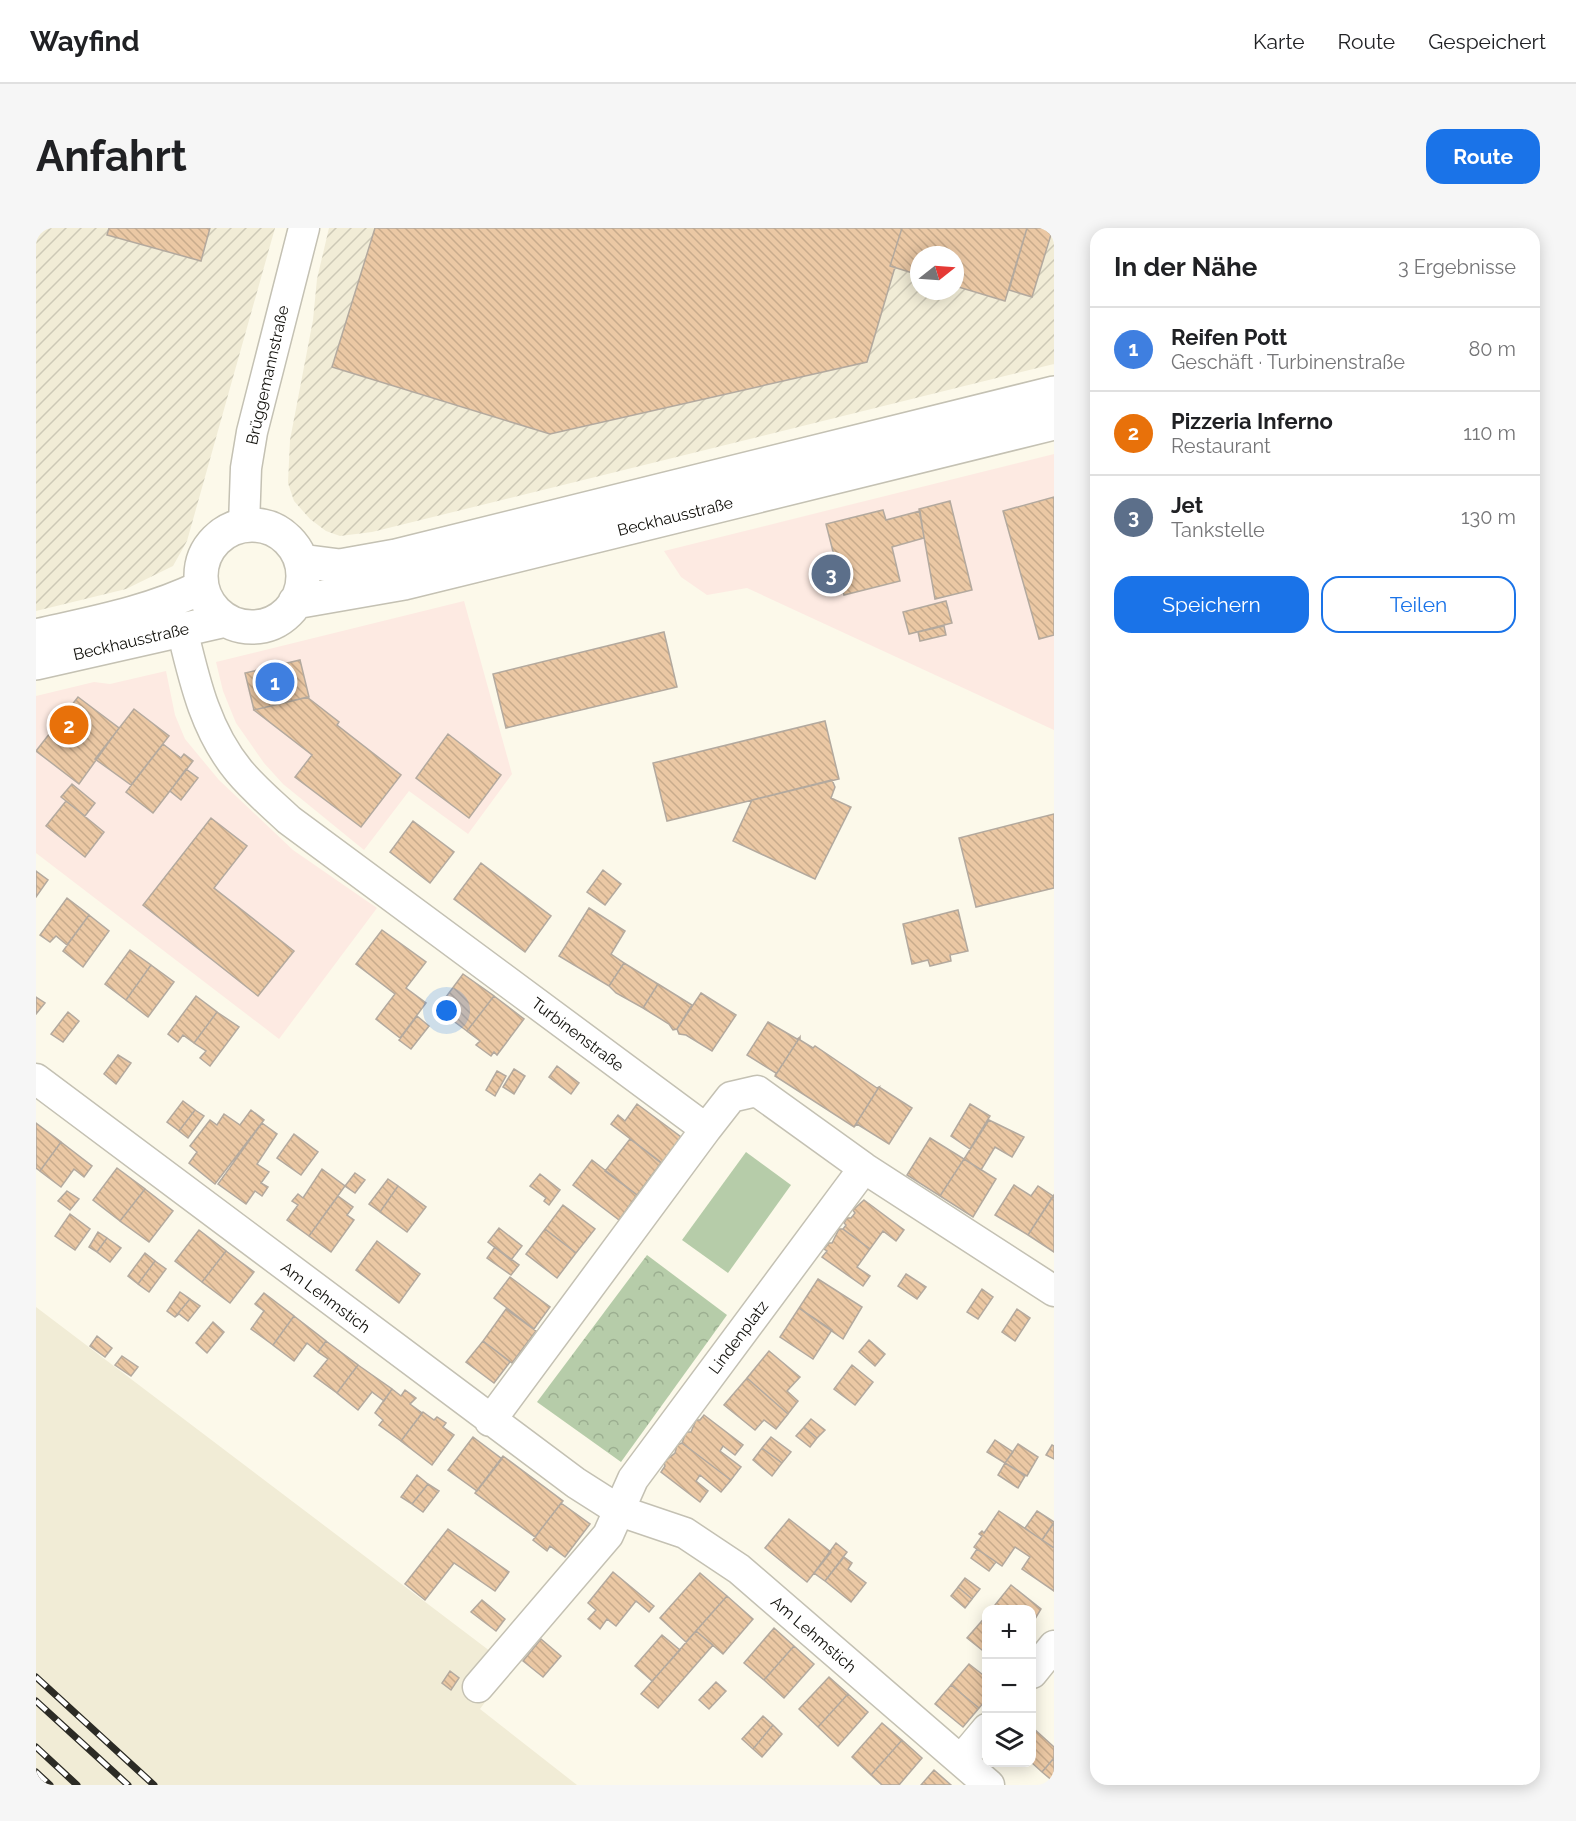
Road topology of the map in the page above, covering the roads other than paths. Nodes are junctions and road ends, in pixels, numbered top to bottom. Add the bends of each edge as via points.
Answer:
1 (304, 228) edge
2 (1054, 393) edge
3 (1054, 423) edge
4 (244, 525) junction
5 (302, 561) junction
6 (202, 587) junction
7 (296, 603) junction
8 (226, 620) junction
9 (182, 629) junction
10 (36, 636) edge
11 (36, 663) edge
12 (36, 1079) edge
13 (706, 1129) junction
14 (864, 1168) junction
15 (1054, 1291) edge
16 (490, 1421) junction
17 (620, 1511) junction
18 (1054, 1646) edge
19 (1036, 1668) edge
20 (478, 1687) dead end
21 (982, 1735) edge
22 (961, 1760) junction
23 (989, 1785) edge

1 - 4 street, Brüggemannstraße via 252,432
2 - 5 main road, Beckhausstraße via 396,556 340,566
3 - 7 main road, Beckhausstraße via 404,583
4 - 5 main road via 277,531
4 - 6 main road via 214,541 201,570
5 - 7 main road via 303,585
6 - 8 main road via 207,601
6 - 10 main road, Beckhausstraße via 136,613
7 - 8 main road via 279,620 263,626 247,627
8 - 9 main road, Beckhausstraße
9 - 11 main road, Beckhausstraße
9 - 13 street, Turbinenstraße via 203,708 218,739 238,770 263,796 289,820
12 - 16 street, Am Lehmstich
13 - 14 street via 731,1097 757,1091
13 - 16 street
14 - 15 street
14 - 17 street, Lindenplatz via 633,1479
16 - 17 street, Am Lehmstich
17 - 20 street via 608,1535
17 - 22 street, Am Lehmstich via 685,1533 739,1569
18 - 19 street
21 - 22 street
22 - 23 street, Am Lehmstich

